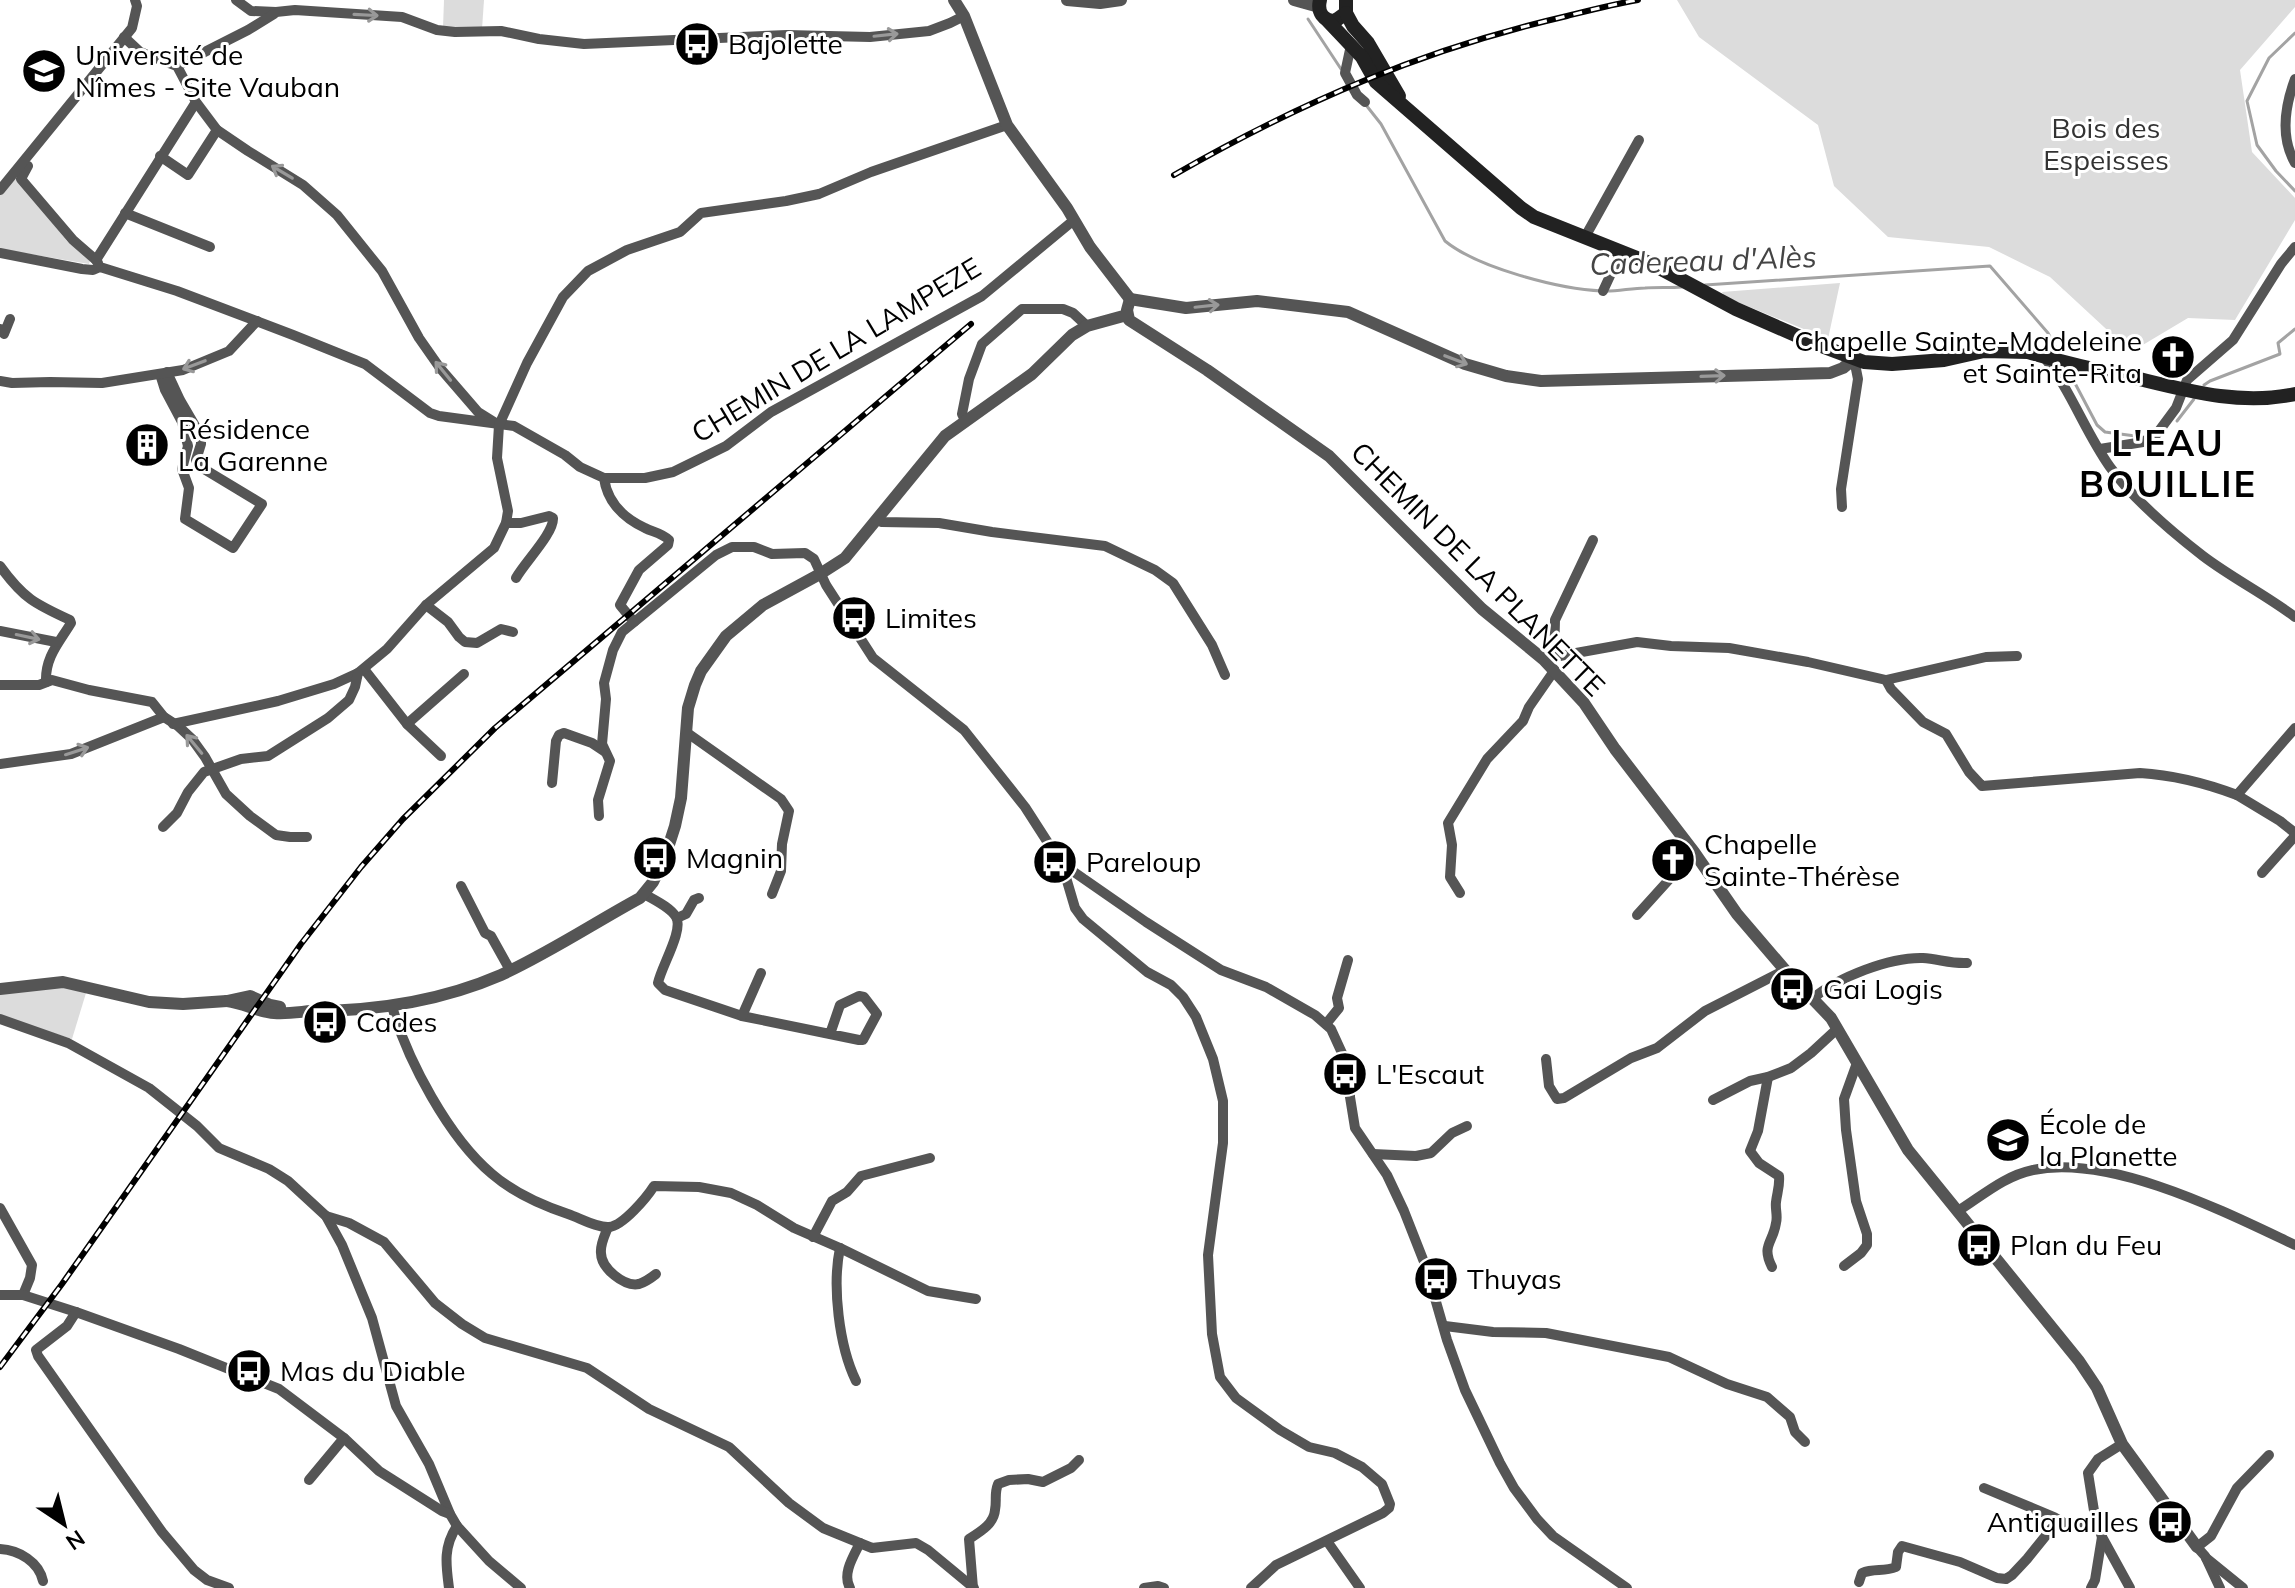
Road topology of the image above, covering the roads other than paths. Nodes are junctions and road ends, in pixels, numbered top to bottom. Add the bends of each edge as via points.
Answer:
1 (135, 0) edge
2 (236, 0) edge
3 (954, 0) edge
4 (1069, 0) edge
5 (1121, 0) edge
6 (1294, 0) edge
7 (1346, 6) edge
8 (278, 8) edge
9 (1322, 9) edge
10 (251, 11) junction
11 (964, 16) junction
12 (258, 23) junction
13 (124, 37) junction
14 (1351, 45) junction
15 (177, 66) junction
16 (2295, 79) edge
17 (74, 99) junction
18 (196, 102) junction
19 (1365, 102) dead end
20 (1407, 110) junction
21 (1007, 125) junction
22 (217, 130) junction
23 (1639, 140) dead end
24 (160, 156) junction
25 (2295, 163) edge
26 (0, 190) edge
27 (125, 213) junction
28 (1071, 214) junction
29 (1585, 237) junction
30 (210, 247) dead end
31 (2295, 247) edge
32 (1621, 252) junction
33 (0, 253) edge
34 (98, 264) junction
35 (1603, 291) dead end
36 (1130, 299) junction
37 (1127, 315) junction
38 (10, 319) dead end
39 (257, 321) junction
40 (1087, 326) junction
41 (0, 329) edge
42 (2049, 358) junction
43 (1854, 359) junction
44 (164, 373) junction
45 (0, 381) edge
46 (2189, 390) junction
47 (2295, 393) edge
48 (965, 420) junction
49 (499, 425) junction
50 (2100, 449) junction
51 (604, 478) junction
52 (1842, 507) dead end
53 (877, 520) junction
54 (506, 523) junction
55 (1593, 540) dead end
56 (0, 566) edge
57 (820, 574) junction
58 (516, 578) dead end
59 (426, 605) junction
60 (2295, 617) edge
61 (633, 621) junction
62 (0, 631) edge
63 (513, 632) dead end
64 (56, 642) junction
65 (2017, 656) dead end
66 (1548, 657) junction
67 (361, 671) junction
68 (1554, 671) junction
69 (464, 674) dead end
70 (1225, 675) dead end
71 (1886, 680) junction
72 (46, 682) junction
73 (0, 685) edge
74 (168, 720) junction
75 (407, 724) junction
76 (2295, 728) edge
77 (686, 732) junction
78 (604, 751) junction
79 (441, 756) dead end
80 (0, 764) edge
81 (211, 768) junction
82 (552, 783) dead end
83 (2237, 795) junction
84 (599, 816) dead end
85 (163, 827) dead end
86 (2295, 834) edge
87 (307, 837) dead end
88 (1694, 852) junction
89 (1061, 863) junction
90 (2262, 873) dead end
91 (461, 886) dead end
92 (1460, 893) dead end
93 (644, 894) junction
94 (772, 894) dead end
95 (699, 898) dead end
96 (1637, 915) dead end
97 (677, 918) junction
98 (1348, 960) dead end
99 (1967, 963) dead end
100 (510, 970) junction
101 (1785, 970) junction
102 (761, 973) dead end
103 (0, 989) edge
104 (1812, 999) junction
105 (392, 1006) junction
106 (742, 1016) junction
107 (0, 1019) edge
108 (1326, 1024) junction
109 (1837, 1029) junction
110 (830, 1034) junction
111 (1546, 1059) dead end
112 (1857, 1063) junction
113 (1768, 1077) junction
114 (1713, 1100) dead end
115 (1467, 1126) dead end
116 (1373, 1154) junction
117 (930, 1158) dead end
118 (0, 1208) edge
119 (1958, 1211) junction
120 (326, 1216) junction
121 (608, 1227) junction
122 (813, 1237) junction
123 (2295, 1245) edge
124 (840, 1248) junction
125 (1844, 1266) dead end
126 (1772, 1267) dead end
127 (656, 1274) dead end
128 (0, 1295) edge
129 (23, 1295) junction
130 (976, 1299) dead end
131 (76, 1312) junction
132 (1445, 1326) junction
133 (856, 1381) dead end
134 (344, 1438) junction
135 (1805, 1442) dead end
136 (2122, 1444) junction
137 (2269, 1455) dead end
138 (1079, 1460) dead end
139 (309, 1480) dead end
140 (1984, 1488) dead end
141 (450, 1514) junction
142 (2062, 1522) junction
143 (457, 1526) junction
144 (2100, 1531) junction
145 (1327, 1541) junction
146 (860, 1543) junction
147 (0, 1549) edge
148 (2201, 1552) junction
149 (43, 1581) dead end
150 (1859, 1582) dead end
151 (229, 1588) edge
152 (449, 1588) edge
153 (521, 1588) edge
154 (850, 1588) edge
155 (974, 1588) edge
156 (1144, 1588) edge
157 (1164, 1588) edge
158 (1251, 1588) edge
159 (1360, 1588) edge
160 (1627, 1588) edge
161 (2091, 1588) edge
162 (2130, 1588) edge
163 (2220, 1588) edge
164 (2243, 1588) edge

1 - 13 street via 132,28
2 - 10 street
3 - 11 street
4 - 5 street
6 - 9 street
7 - 9 main road via 1340,19
7 - 20 main road via 1353,26
8 - 10 street
8 -> 11 street via 402,17 437,30 501,31 584,44 787,35 870,37 929,31
8 - 12 street
9 - 14 main road
10 - 12 street
11 - 21 street
12 - 15 street
13 - 15 street via 140,52
13 - 17 street
14 - 19 street via 1345,73
14 - 20 main road via 1376,82
15 - 18 street
16 - 25 street via 2286,110 2289,152
17 - 26 street
17 - 34 street via 21,179
18 - 22 street
18 - 24 street
20 - 29 main road via 1512,202 1534,217
21 - 28 street
21 - 49 street via 819,194 701,213 680,232 627,250 588,271 563,297
22 - 24 street via 188,175
49 -> 22 street via 478,412 440,368 382,271 337,215 303,185
23 - 29 street
24 - 27 street
27 - 30 street
27 - 34 street
28 - 36 street
28 - 51 street, CHEMIN DE LA LAMPEZE via 982,296 771,412 726,446 673,472
29 - 32 main road
31 - 46 street via 2233,340 2187,380
32 - 35 street
32 - 43 main road
33 - 34 street via 82,269 93,270
34 - 39 street
36 - 37 street
36 -> 43 street via 1186,308 1257,301 1348,312 1465,364 1541,381 1830,373
37 - 40 street
37 - 66 street, CHEMIN DE LA PLANETTE via 1329,456 1482,609
38 - 41 street via 4,334
39 -> 44 street via 229,351
39 - 49 street via 365,364 430,413
40 - 48 street via 1032,374
40 - 48 street via 1063,309 1022,309 982,344 969,379
42 - 43 main road via 1984,351 1892,364
42 - 46 main road
42 - 50 street
43 - 52 street via 1858,379
44 - 44 street via 165,390 188,446 182,469 189,488 185,519 233,548 262,504 199,466 201,436
44 - 45 street via 102,383
46 - 47 main road via 2218,396
46 - 50 street via 2156,435
48 - 53 street via 929,454
49 - 51 street via 514,426
49 - 54 street via 497,458
50 - 60 street via 2170,529
51 - 61 street via 605,492 628,519 669,540 639,570 620,605
53 - 57 street via 845,558
53 - 70 street via 939,523 1105,546 1173,583
54 - 58 street via 549,516 554,523
54 - 59 street via 494,548
55 - 66 street via 1555,620
56 - 64 street via 35,604 70,620
57 - 61 street via 805,553 732,547
57 - 77 street via 763,605 726,636 695,685
57 - 89 street via 873,658 964,730
59 - 63 street via 465,642 477,643 501,629
59 - 67 street
61 - 78 street via 617,641 604,683
62 -> 64 street
64 - 72 street via 45,669
65 - 71 street via 1986,657
66 - 68 street, CHEMIN DE LA PLANETTE
66 - 71 street via 1637,642 1729,648
67 - 74 street via 278,701
67 - 75 street
67 - 81 street via 349,700 328,718 268,756
68 - 88 street, CHEMIN DE LA PLANETTE via 1584,703
68 - 92 street via 1523,721 1487,759 1448,823 1450,877
69 - 75 street
71 - 83 street via 1923,722 1946,734 1982,786 2140,773 2163,774
72 - 73 street
72 - 74 street via 152,702
80 -> 74 street via 71,754
81 -> 74 street via 192,739
75 - 79 street
76 - 83 street
77 - 93 street via 675,826
77 - 94 street via 781,799 789,811 781,871
78 - 82 street via 559,735
78 - 84 street via 610,761 598,800
81 - 85 street
81 - 87 street via 226,794 276,835
83 - 86 street
86 - 90 street
88 - 96 street
88 - 101 street, CHEMIN DE LA PLANETTE
89 - 108 street via 1221,970 1266,987
89 - 145 street via 1083,919 1183,997 1213,1059 1223,1101 1223,1143 1208,1255 1220,1377 1236,1398 1280,1430 1309,1447 1352,1461 1382,1484 1390,1504
91 - 100 street
93 - 97 street
93 - 100 street
95 - 97 street
97 - 106 street via 677,934 658,983
98 - 108 street via 1339,1008
99 - 104 street via 1922,958 1875,966
100 - 105 street via 462,990
101 - 104 street, CHEMIN DE LA PLANETTE
101 - 111 street via 1705,1011 1657,1048 1564,1098 1557,1099 1549,1086
102 - 106 street
103 - 105 street via 63,982 149,1002 183,1004 250,996 307,1012
104 - 109 street, CHEMIN DE LA PLANETTE
105 - 121 street via 427,1090 490,1173 546,1207
106 - 110 street
107 - 120 street via 68,1043 149,1088 219,1148 288,1181
108 - 116 street via 1347,1064 1355,1128
109 - 112 street, CHEMIN DE LA PLANETTE
109 - 113 street via 1791,1068
110 - 110 street via 863,1040 877,1014 859,996 840,1005
112 - 119 street, CHEMIN DE LA PLANETTE via 1908,1150
112 - 125 street via 1844,1099 1856,1201 1867,1245
113 - 114 street
113 - 126 street via 1750,1151 1780,1181 1766,1255
115 - 116 street via 1431,1153
116 - 132 street via 1404,1211
117 - 122 street via 861,1176 832,1201
118 - 129 street via 32,1265
119 - 123 street via 2017,1175 2076,1167 2175,1192
119 - 136 street, CHEMIN DE LA PLANETTE via 2079,1361
120 - 141 street via 372,1318 396,1406
120 - 146 street via 384,1242 435,1303 462,1324 485,1338 587,1368 649,1409 729,1447 823,1528
121 - 122 street via 621,1222 654,1186 665,1184 731,1193
121 - 127 street via 601,1252 613,1274 634,1285
122 - 124 street
124 - 130 street via 928,1291
124 - 133 street via 836,1265 842,1345
128 - 129 street
129 - 131 street
131 - 134 street via 279,1389
131 - 151 street via 36,1350 38,1356 162,1532 194,1570
132 - 135 street via 1546,1333 1669,1357 1767,1397 1790,1417
132 - 160 street via 1465,1390 1514,1488 1553,1536
134 - 139 street
134 - 141 street via 379,1471
136 - 144 street via 2098,1459 2088,1473
136 - 148 street, CHEMIN DE LA PLANETTE
137 - 148 street via 2237,1488
138 - 155 street via 1043,1482 998,1484 996,1512 988,1526 969,1539
140 - 142 street
141 - 143 street
142 - 144 street
142 - 150 street via 2006,1579 1902,1546 1896,1567 1862,1573
143 - 152 street via 445,1558
143 - 153 street
144 - 161 street
144 - 162 street
145 - 158 street via 1276,1565
145 - 159 street
146 - 154 street via 847,1575
146 - 155 street via 872,1548 916,1543
147 - 149 street via 17,1552 38,1567
148 - 163 street
148 - 164 street
156 - 157 street

